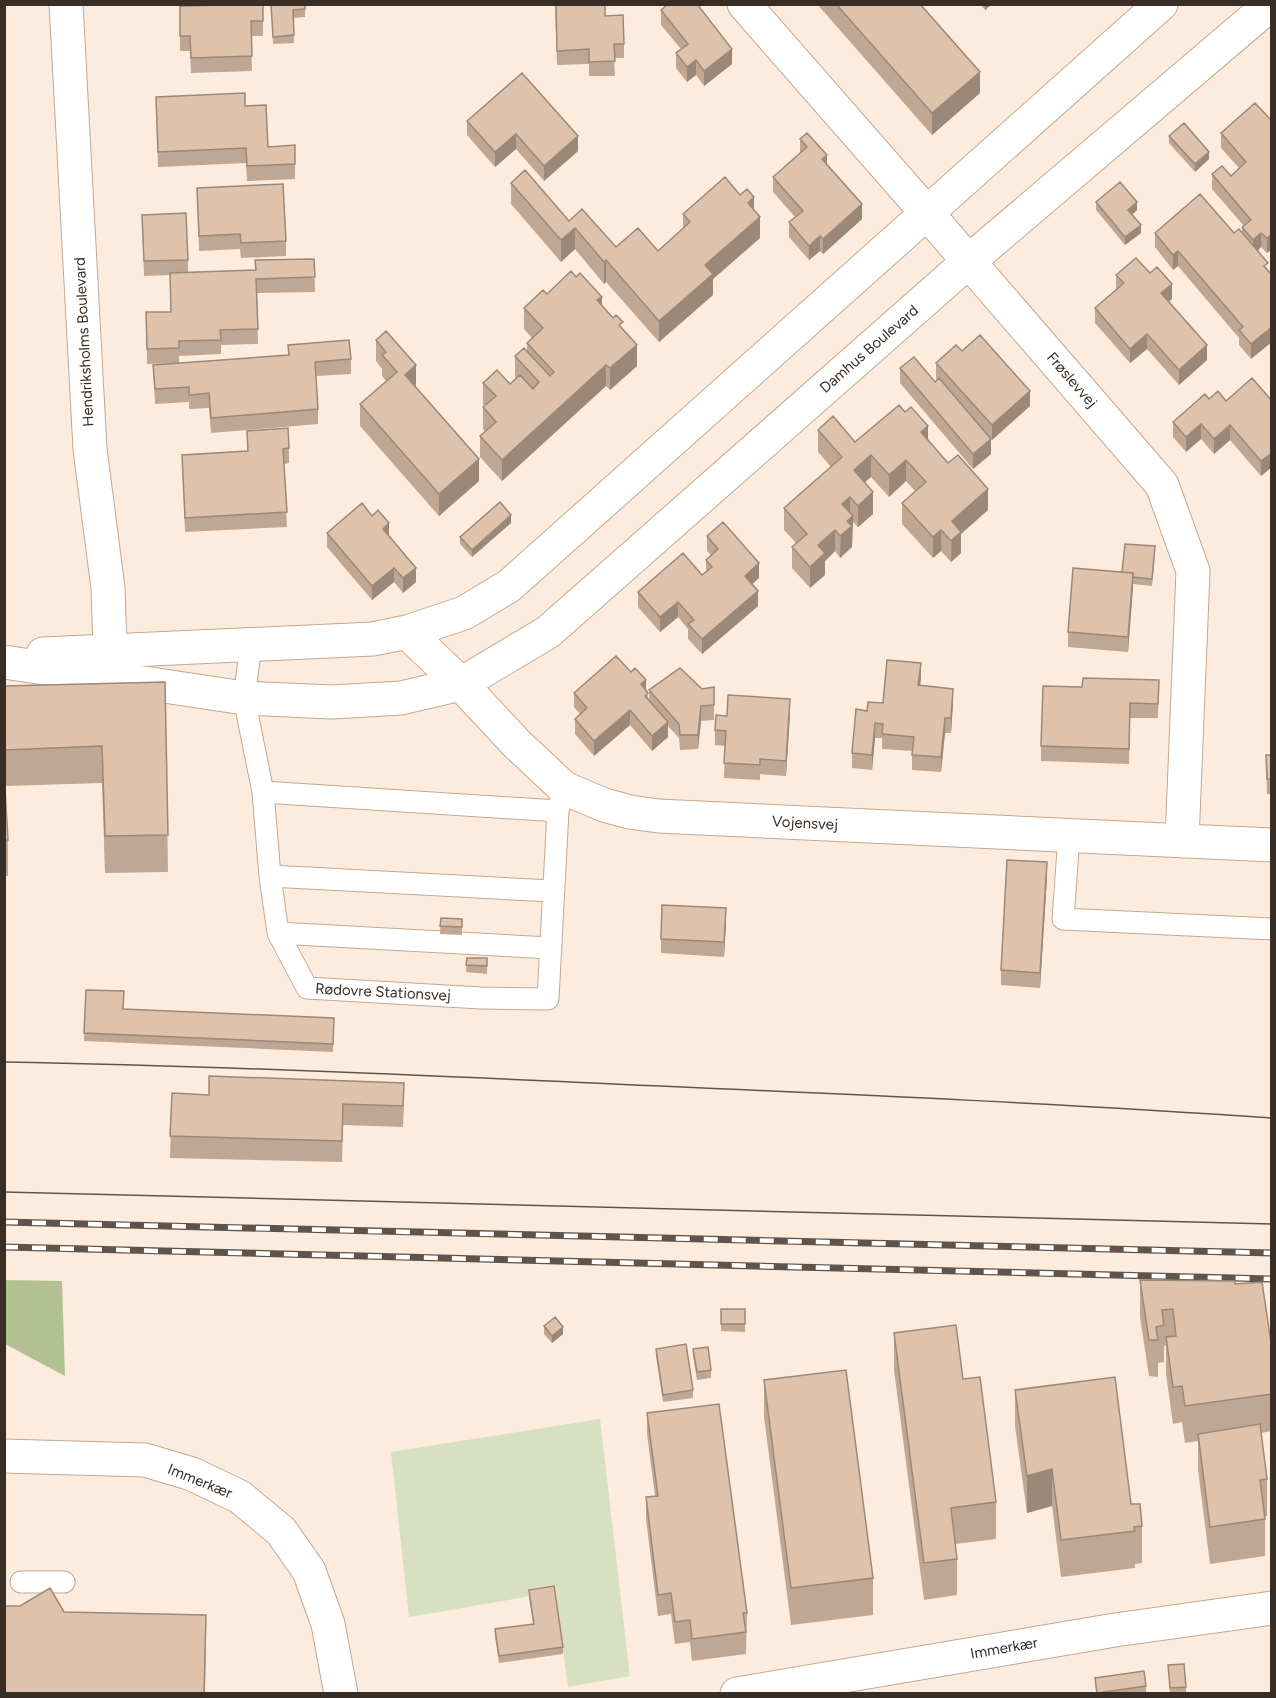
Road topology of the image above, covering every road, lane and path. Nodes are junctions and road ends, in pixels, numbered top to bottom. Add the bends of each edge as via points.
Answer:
1 (66, 4) edge
2 (744, 4) edge
3 (1161, 4) edge
4 (1271, 4) edge
5 (926, 212) junction
6 (969, 261) junction
7 (407, 632) junction
8 (251, 645) junction
9 (4, 656) edge
10 (4, 663) edge
11 (110, 665) junction
12 (461, 684) junction
13 (244, 698) junction
14 (263, 792) junction
15 (561, 800) junction
16 (1068, 836) junction
17 (1182, 841) junction
18 (1272, 845) edge
19 (270, 876) junction
20 (552, 891) junction
21 (1272, 929) edge
22 (278, 933) junction
23 (550, 948) junction
24 (4, 1456) edge
25 (21, 1582) dead end
26 (64, 1582) dead end
27 (1272, 1608) edge
28 (341, 1694) edge
29 (737, 1694) edge

1 - 11 street, Hendriksholms Boulevard via 90,449 108,588
2 - 5 street, Frøslevvej
3 - 5 street
4 - 6 street, Damhus Boulevard
5 - 6 street, Frøslevvej
5 - 7 street via 509,586 464,614
6 - 12 street, Damhus Boulevard via 548,632
6 - 17 street, Frøslevvej via 1162,484 1193,571
7 - 8 street via 373,639
7 - 12 street, Vojensvej
8 - 11 street
8 - 13 lane, Rødovre Stationsvej
9 - 11 street
10 - 11 street
11 - 13 street
12 - 13 street via 401,698 332,702
12 - 15 street, Vojensvej via 516,743
13 - 14 lane, Rødovre Stationsvej
14 - 15 lane
14 - 19 lane, Rødovre Stationsvej
15 - 16 street, Vojensvej via 658,816
15 - 20 lane, Rødovre Stationsvej
16 - 17 street, Vojensvej
16 - 21 lane via 1063,918
17 - 18 street, Vojensvej
19 - 20 lane
19 - 22 lane, Rødovre Stationsvej
20 - 23 lane, Rødovre Stationsvej
22 - 23 lane
22 - 23 lane, Rødovre Stationsvej via 307,988 481,998 548,999
24 - 28 street, Immerkær via 145,1460 192,1474 240,1497 281,1531 309,1571 328,1624
25 - 26 lane
27 - 29 street, Immerkær via 1115,1630

